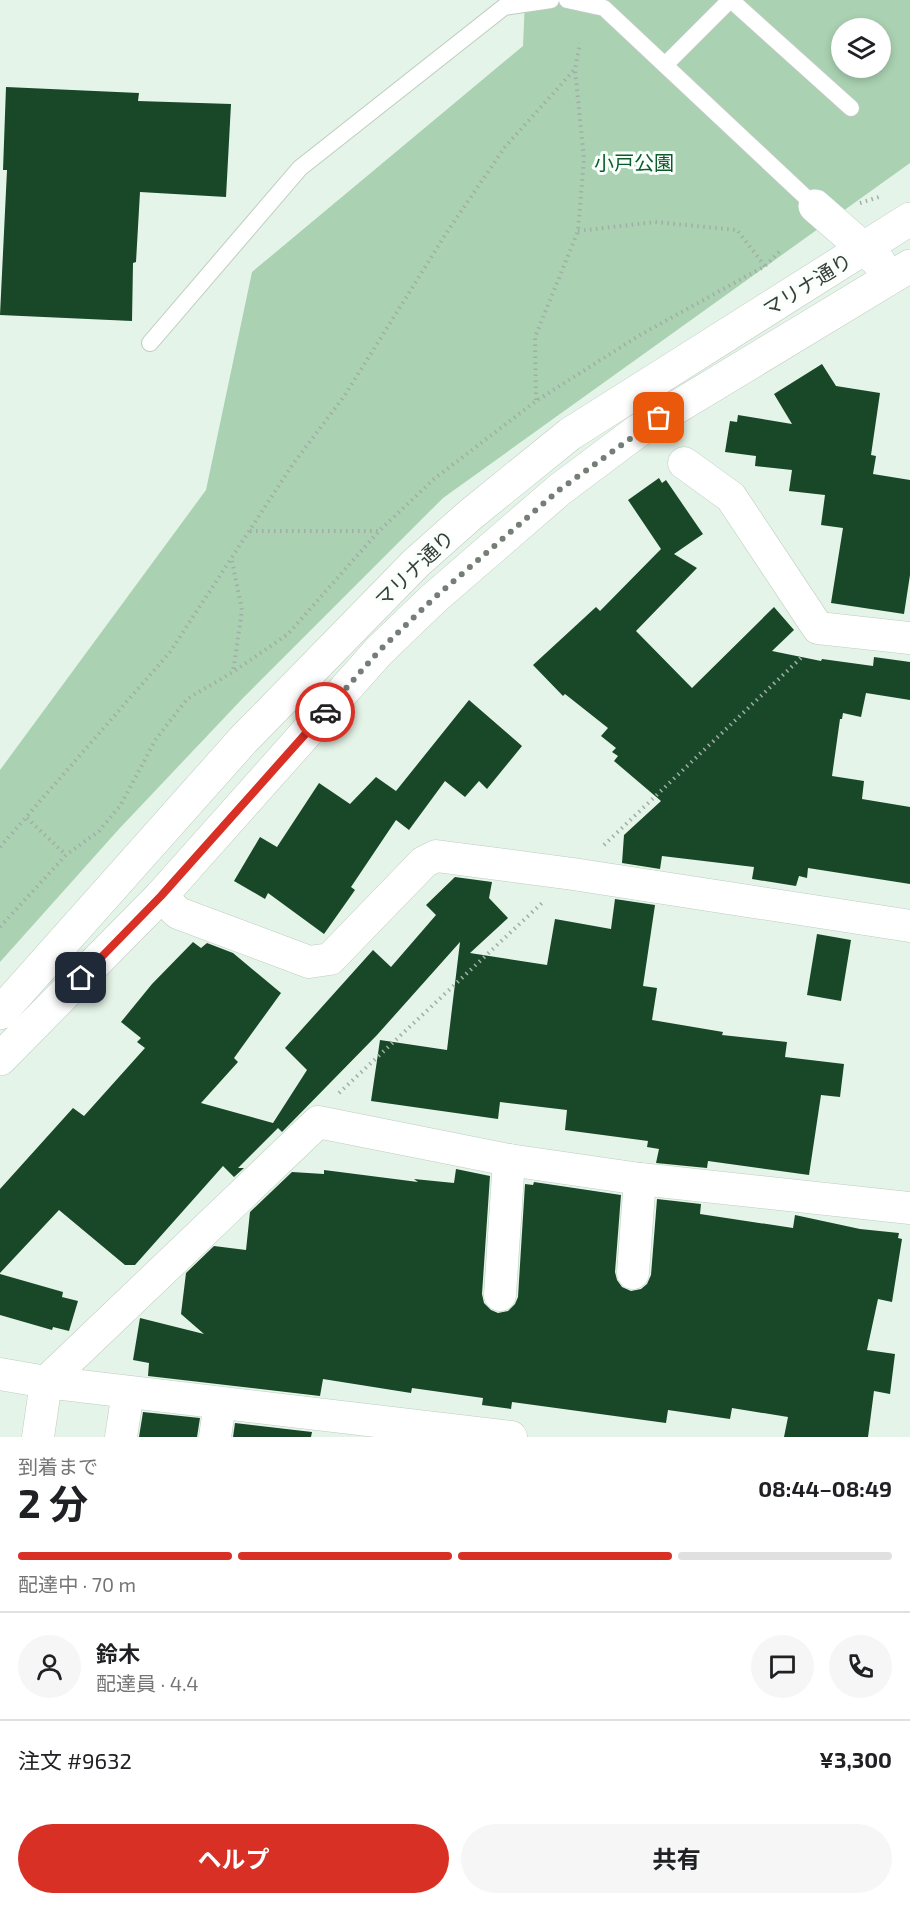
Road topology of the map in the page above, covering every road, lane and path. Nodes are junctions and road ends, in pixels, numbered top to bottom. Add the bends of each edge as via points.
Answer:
1 (551, 0) edge
2 (567, 0) edge
3 (730, 0) edge
4 (605, 4) edge
5 (580, 43) dead end
6 (665, 65) junction
7 (575, 69) junction
8 (851, 108) dead end
9 (885, 195) dead end
10 (853, 205) dead end
11 (815, 206) joint
12 (910, 219) edge
13 (578, 231) junction
14 (864, 248) junction
15 (782, 249) dead end
16 (905, 277) edge
17 (150, 343) dead end
18 (536, 401) dead end
19 (684, 463) dead end
20 (249, 531) junction
21 (379, 531) dead end
22 (232, 560) junction
23 (910, 638) edge
24 (233, 672) dead end
25 (27, 818) junction
26 (0, 847) edge
27 (66, 855) dead end
28 (161, 896) junction
29 (910, 926) edge
30 (0, 1013) edge
31 (0, 1059) edge
32 (509, 1160) junction
33 (640, 1179) junction
34 (910, 1208) edge
35 (633, 1273) dead end
36 (500, 1295) dead end
37 (0, 1374) edge
38 (46, 1382) junction
39 (128, 1392) junction
40 (220, 1403) junction
41 (319, 1425) edge
42 (421, 1432) edge
43 (38, 1437) edge
44 (121, 1437) edge
45 (215, 1437) edge
46 (512, 1437) edge

1 - 17 lane via 504,7 300,168
2 - 4 lane
3 - 6 lane
3 - 8 lane
4 - 6 lane
5 - 7 path
6 - 11 lane
7 - 13 path via 584,159
7 - 20 path via 505,147 345,395
9 - 10 path
11 - 14 street
12 - 14 street, マリナ通り
13 - 15 path via 655,222 737,230 765,266
13 - 18 path via 535,337
14 - 16 street
14 - 30 street, マリナ通り via 570,434 470,515 416,563 243,740
16 - 28 street, マリナ通り via 639,430 559,490 379,651
19 - 23 street via 731,497 818,628
20 - 21 path
20 - 22 path
22 - 24 path via 242,610
22 - 25 path via 170,652
25 - 26 path
25 - 27 path
28 - 29 street via 177,914 309,962 330,959 424,862 436,856
28 - 31 street, マリナ通り
32 - 33 street
32 - 36 street
32 - 38 street via 318,1122
33 - 34 street
33 - 35 street
37 - 38 street
38 - 39 street
38 - 43 street
39 - 40 street
39 - 44 street
40 - 41 street
40 - 45 street
41 - 42 street
42 - 46 street

